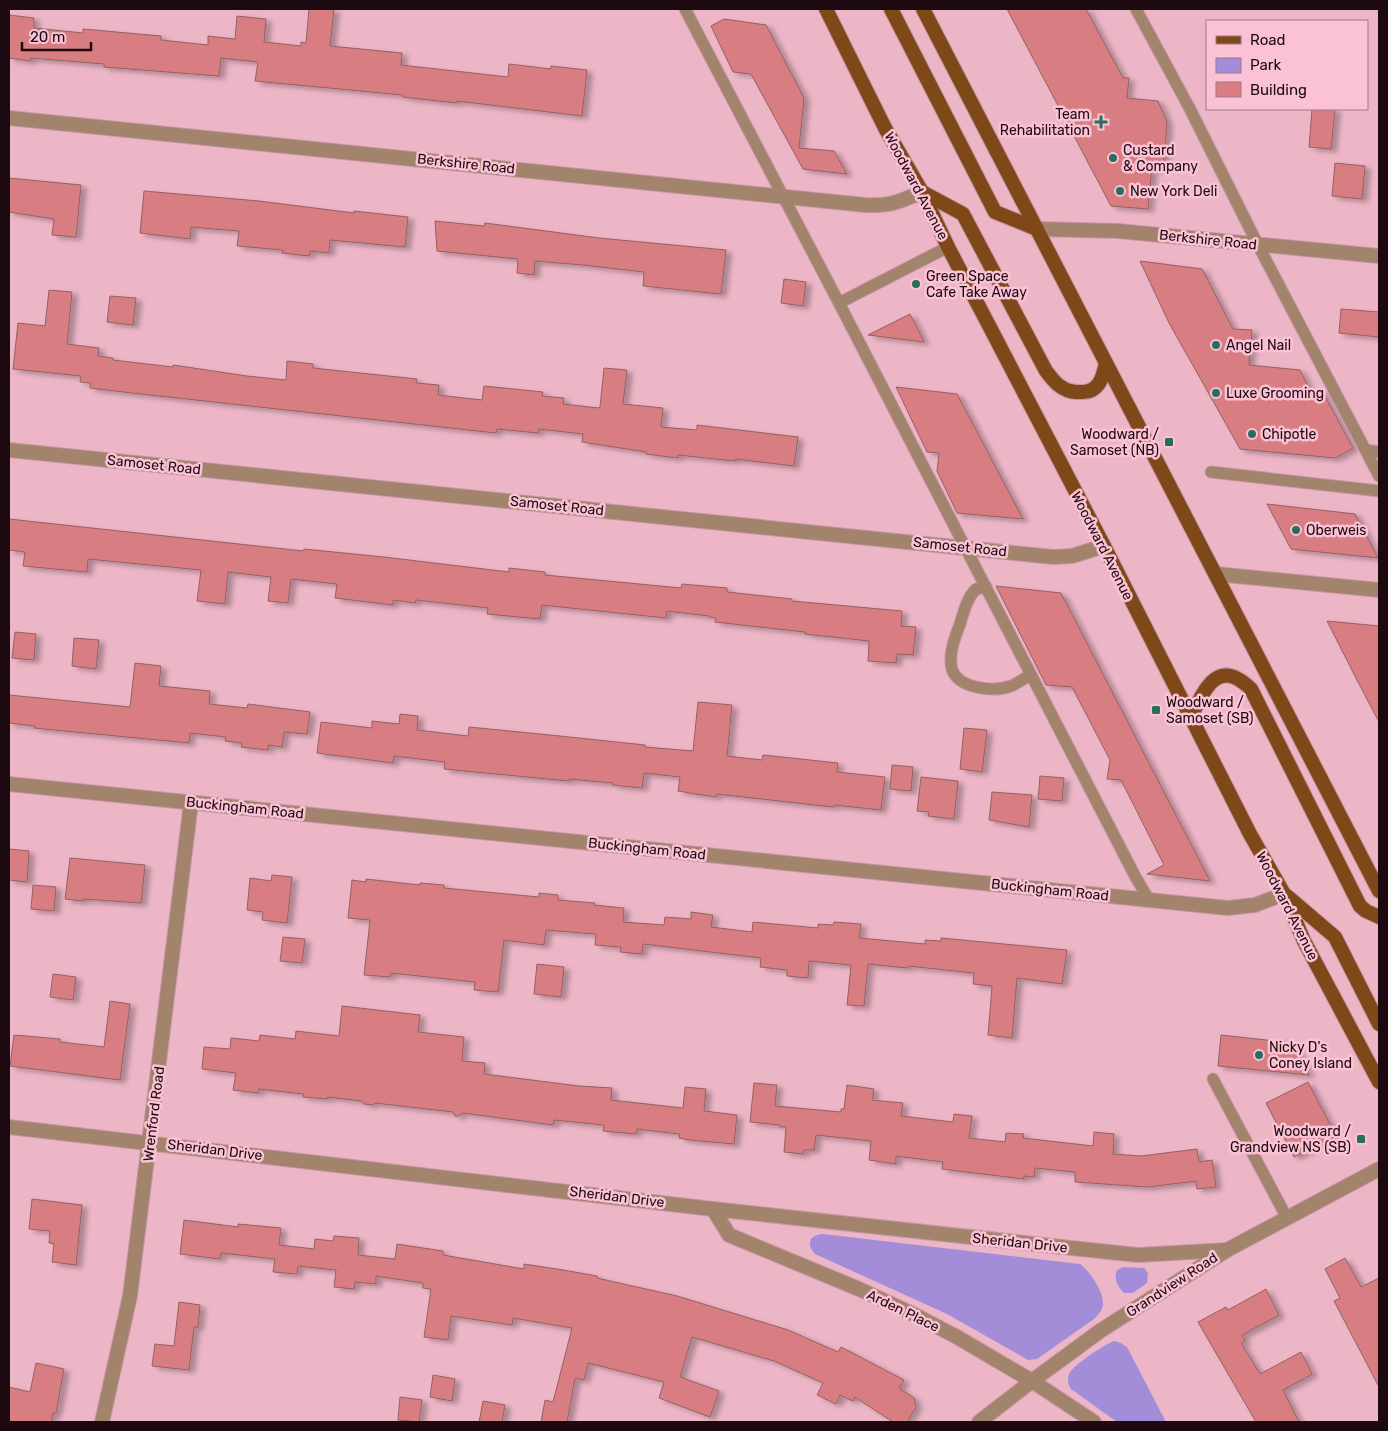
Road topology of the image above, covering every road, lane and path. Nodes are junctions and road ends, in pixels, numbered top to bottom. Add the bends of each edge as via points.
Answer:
1 (685, 9) edge
2 (826, 9) edge
3 (891, 9) edge
4 (923, 9) edge
5 (1136, 9) edge
6 (9, 118) edge
7 (922, 192) junction
8 (784, 197) junction
9 (1037, 229) junction
10 (1258, 245) junction
11 (948, 247) junction
12 (1379, 256) edge
13 (839, 303) junction
14 (1106, 363) junction
15 (9, 450) edge
16 (1366, 450) junction
17 (1379, 452) edge
18 (1211, 472) dead end
19 (1379, 476) edge
20 (1379, 490) edge
21 (1104, 546) junction
22 (965, 548) junction
23 (1216, 574) junction
24 (986, 587) junction
25 (1379, 590) edge
26 (1031, 675) junction
27 (1190, 717) junction
28 (9, 784) edge
29 (191, 803) junction
30 (1379, 891) edge
31 (1284, 894) junction
32 (1149, 900) junction
33 (1379, 917) edge
34 (1379, 1024) edge
35 (1213, 1079) dead end
36 (1379, 1082) edge
37 (9, 1127) edge
38 (150, 1143) junction
39 (1379, 1169) edge
40 (714, 1209) junction
41 (1287, 1218) junction
42 (1227, 1250) junction
43 (1032, 1381) junction
44 (102, 1422) edge
45 (979, 1422) edge
46 (1094, 1422) edge

1 - 8 lane
2 - 7 main road, Woodward Avenue via 885,128
3 - 9 main road via 995,212
4 - 9 main road
5 - 10 lane
6 - 8 street, Berkshire Road
7 - 8 street, Berkshire Road via 896,204 881,206
7 - 11 main road, Woodward Avenue
7 - 14 main road via 963,214 1046,371 1061,388 1086,393 1096,388
8 - 13 lane
9 - 10 street, Berkshire Road via 1118,231
9 - 14 main road
10 - 12 street, Berkshire Road
10 - 16 lane
11 - 13 lane
11 - 21 main road, Woodward Avenue
13 - 22 lane
14 - 23 main road
15 - 22 street, Samoset Road
16 - 17 lane
16 - 19 lane
18 - 20 lane
21 - 22 street, Samoset Road via 1072,556 1053,557
21 - 27 main road, Woodward Avenue
22 - 24 lane
23 - 25 street
23 - 30 main road
24 - 26 lane
24 - 26 lane via 976,589 968,601 953,648 951,660 955,676 979,687 998,689
26 - 32 lane
27 - 31 main road, Woodward Avenue
27 - 33 main road via 1204,690 1218,677 1228,675 1242,680 1252,689 1360,906
28 - 29 street, Buckingham Road
29 - 32 street, Buckingham Road
29 - 38 street, Wrenford Road
31 - 32 street, Buckingham Road via 1255,905 1228,908
31 - 34 main road via 1336,937
31 - 36 main road, Woodward Avenue via 1304,941
35 - 41 lane
37 - 38 street, Sheridan Drive
38 - 40 street, Sheridan Drive
38 - 44 street, Wrenford Road via 130,1296
39 - 41 street, Grandview Road
40 - 42 street, Sheridan Drive via 1138,1255
40 - 43 street, Arden Place via 729,1235 913,1314
41 - 42 street, Grandview Road
42 - 43 street, Grandview Road via 1100,1331
43 - 45 street, Grandview Road
43 - 46 street, Arden Place

